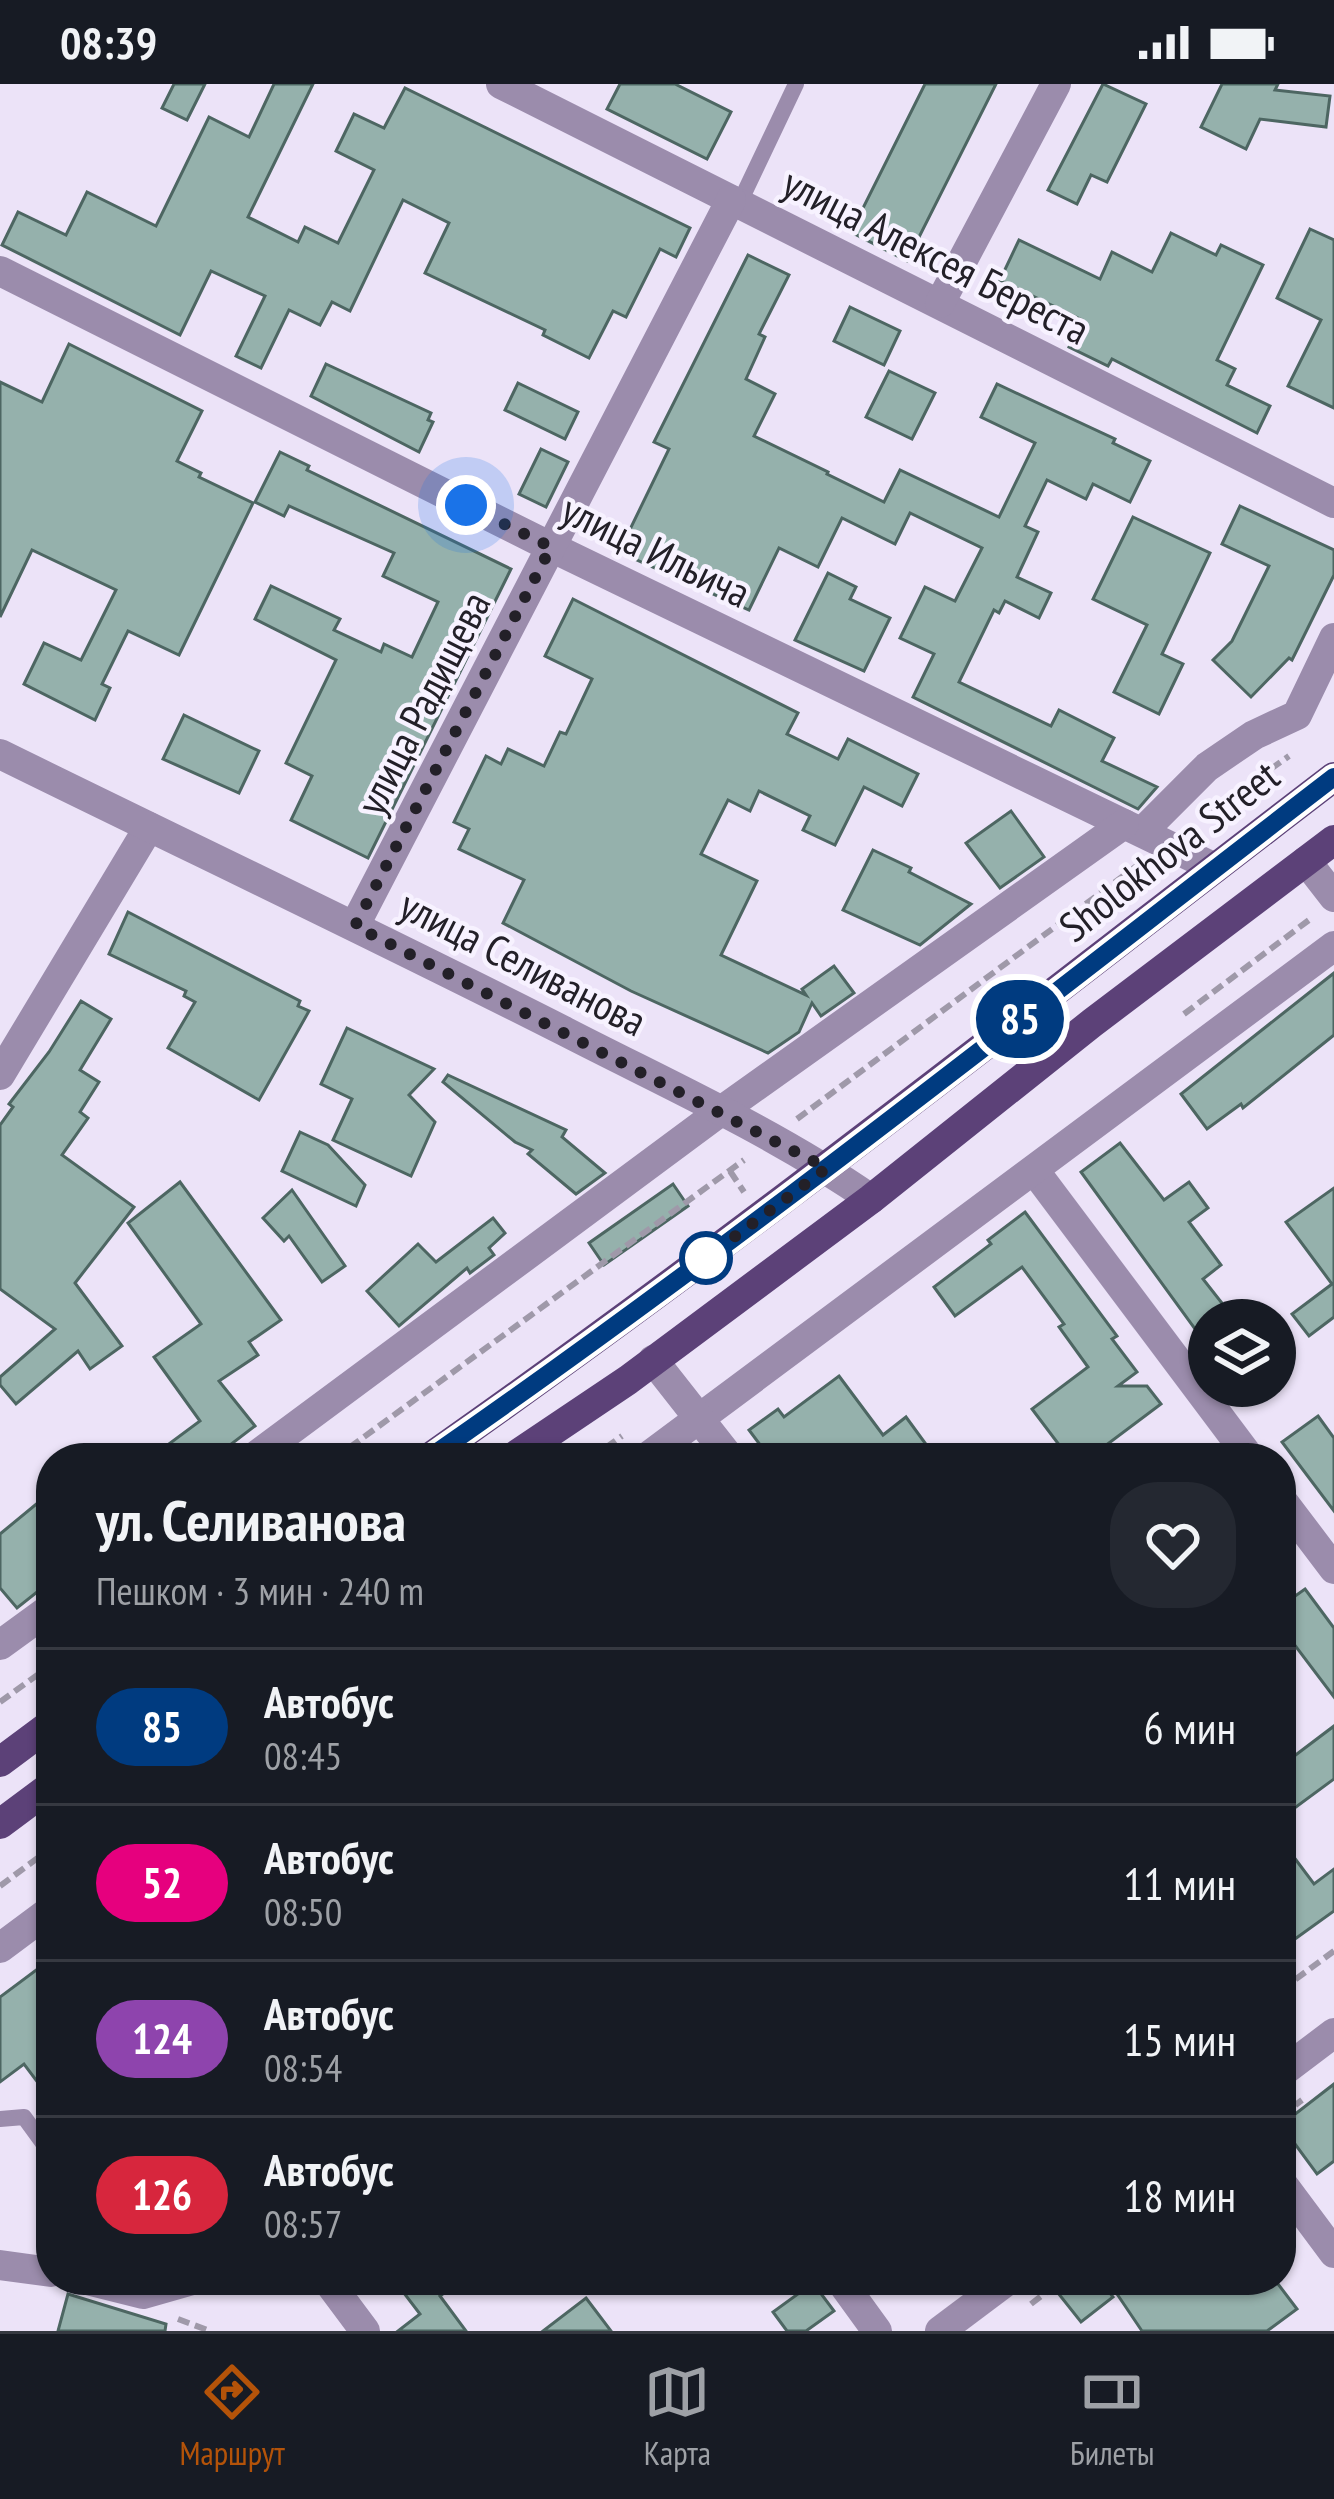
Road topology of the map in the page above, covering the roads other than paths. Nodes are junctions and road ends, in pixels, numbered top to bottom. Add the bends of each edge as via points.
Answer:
1 (501, 84) edge
2 (796, 84) edge
3 (1056, 84) edge
4 (735, 202) junction
5 (0, 271) edge
6 (940, 304) junction
7 (1334, 502) edge
8 (551, 547) junction
9 (1334, 638) edge
10 (0, 754) edge
11 (1334, 777) edge
12 (149, 827) junction
13 (1144, 833) junction
14 (1334, 840) edge
15 (1306, 861) junction
16 (1215, 868) junction
17 (1334, 896) edge
18 (355, 926) junction
19 (1334, 946) edge
20 (0, 1075) edge
21 (721, 1111) junction
22 (827, 1168) junction
23 (1034, 1170) junction
24 (871, 1198) junction
25 (653, 1360) junction
26 (699, 1417) junction
27 (273, 1443) edge
28 (450, 1443) edge
29 (534, 1443) edge
30 (665, 1443) edge
31 (719, 1443) edge
32 (1239, 1443) edge
33 (1296, 1518) edge
34 (1334, 1569) edge
35 (36, 1618) edge
36 (1, 1643) edge
37 (36, 1735) edge
38 (0, 1762) edge
39 (36, 1797) edge
40 (0, 1824) edge
41 (36, 1921) edge
42 (0, 1948) edge
43 (1334, 2032) edge
44 (1296, 2061) edge
45 (0, 2120) edge
46 (36, 2133) edge
47 (1296, 2202) edge
48 (1334, 2253) edge
49 (0, 2265) edge
50 (36, 2270) edge
51 (338, 2295) edge
52 (851, 2295) edge
53 (987, 2295) edge
54 (365, 2331) edge
55 (878, 2331) edge
56 (940, 2331) edge

1 - 4 street, улица Алексея Береста
2 - 4 lane
3 - 6 street
4 - 6 street, улица Алексея Береста
4 - 8 street, улица Радищева
5 - 8 street, улица Ильича
6 - 7 street, улица Алексея Береста
8 - 13 street, улица Ильича
8 - 18 street, улица Радищева
9 - 13 street via 1297,715 1207,767
10 - 12 street, улица Селиванова
11 - 16 main road, Sholokhova Street
12 - 18 street, улица Селиванова
12 - 20 street
13 - 16 street, улица Ильича
13 - 21 street
14 - 15 main road
15 - 17 street
15 - 24 main road
16 - 22 main road, Sholokhova Street
18 - 21 street, улица Селиванова
19 - 23 street
21 - 22 street, улица Селиванова
21 - 27 street
22 - 24 street, улица Селиванова
22 - 28 main road, Sholokhova Street
23 - 26 street
23 - 32 street
24 - 25 main road
25 - 26 street
25 - 29 main road
26 - 30 street
26 - 31 street
33 - 34 street
35 - 36 street
37 - 38 main road
39 - 40 main road
41 - 42 street
43 - 44 street
45 - 46 lane via 24,2117
47 - 48 street
49 - 50 street
51 - 54 street
52 - 55 street
53 - 56 street

